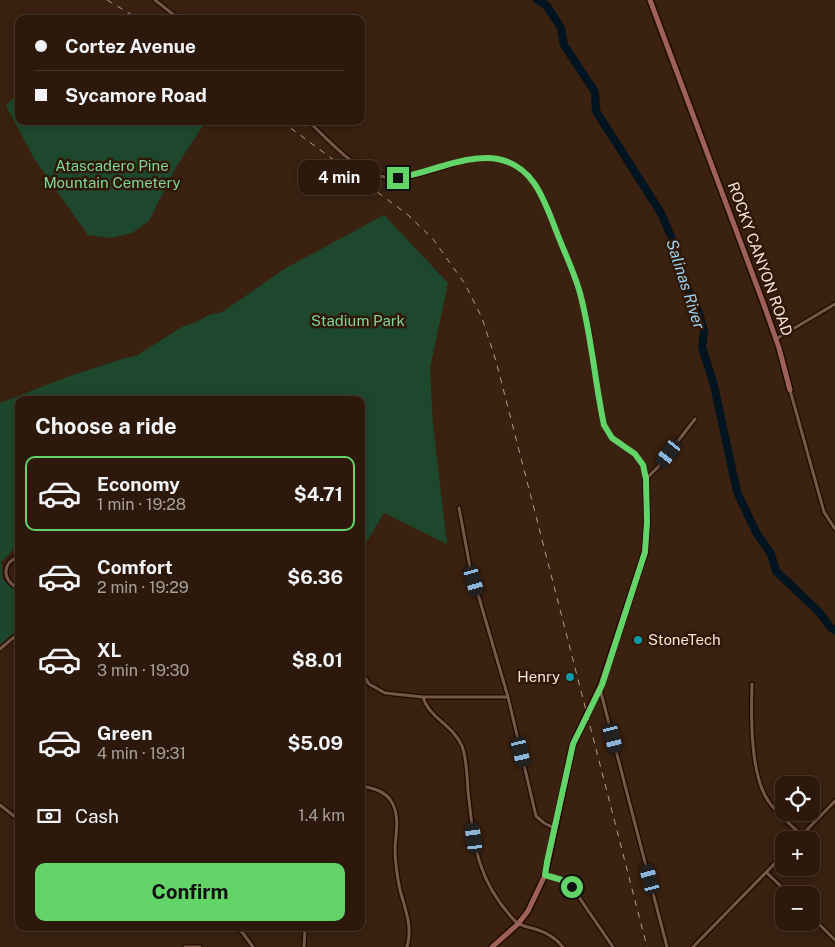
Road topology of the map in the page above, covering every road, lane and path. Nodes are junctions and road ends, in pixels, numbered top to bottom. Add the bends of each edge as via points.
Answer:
1 (155, 0) edge
2 (650, 0) edge
3 (174, 15) edge
4 (312, 125) edge
5 (835, 304) edge
6 (776, 339) junction
7 (790, 390) joint
8 (695, 419) dead end
9 (646, 479) junction
10 (459, 508) dead end
11 (835, 529) edge
12 (15, 559) edge
13 (15, 586) edge
14 (15, 636) edge
15 (0, 649) edge
16 (365, 678) edge
17 (752, 684) dead end
18 (600, 688) junction
19 (422, 697) junction
20 (508, 697) junction
21 (365, 787) edge
22 (835, 800) edge
23 (0, 805) edge
24 (15, 817) edge
25 (554, 828) junction
26 (798, 831) edge
27 (806, 831) edge
28 (775, 863) edge
29 (766, 872) junction
30 (545, 875) junction
31 (781, 886) edge
32 (518, 924) junction
33 (820, 925) edge
34 (240, 931) edge
35 (305, 931) edge
36 (835, 940) edge
37 (186, 947) edge
38 (200, 947) edge
39 (254, 947) edge
40 (304, 947) edge
41 (407, 947) edge
42 (492, 947) edge
43 (563, 947) edge
44 (613, 947) edge
45 (667, 947) edge
46 (693, 947) edge

1 - 3 street
2 - 6 street, ROCKY CANYON ROAD
4 - 9 street via 355,163 380,176 413,176 471,159 490,158 510,163 530,178 542,195 580,294 604,425 612,438 639,458
5 - 6 street
6 - 7 street, ROCKY CANYON ROAD
7 - 11 street, ROCKY CANYON ROAD via 824,512
8 - 9 street
9 - 18 street via 645,552
10 - 20 street via 470,567
12 - 13 street via 6,567 9,581
14 - 15 street
16 - 19 street via 378,691
17 - 26 street via 752,733 762,787 772,806
18 - 25 street via 573,744
18 - 45 street
19 - 20 street
19 - 32 street via 427,709 450,728 460,742 482,872 492,891
20 - 25 street via 536,816
21 - 41 street via 385,794 395,810 397,875 410,930
22 - 27 street
23 - 24 street
25 - 30 street
28 - 29 street
29 - 31 street
29 - 46 street
30 - 32 street via 535,899
30 - 44 street via 572,887
32 - 42 street
32 - 43 street via 551,936
33 - 36 street
34 - 39 street
35 - 40 street
37 - 38 street

